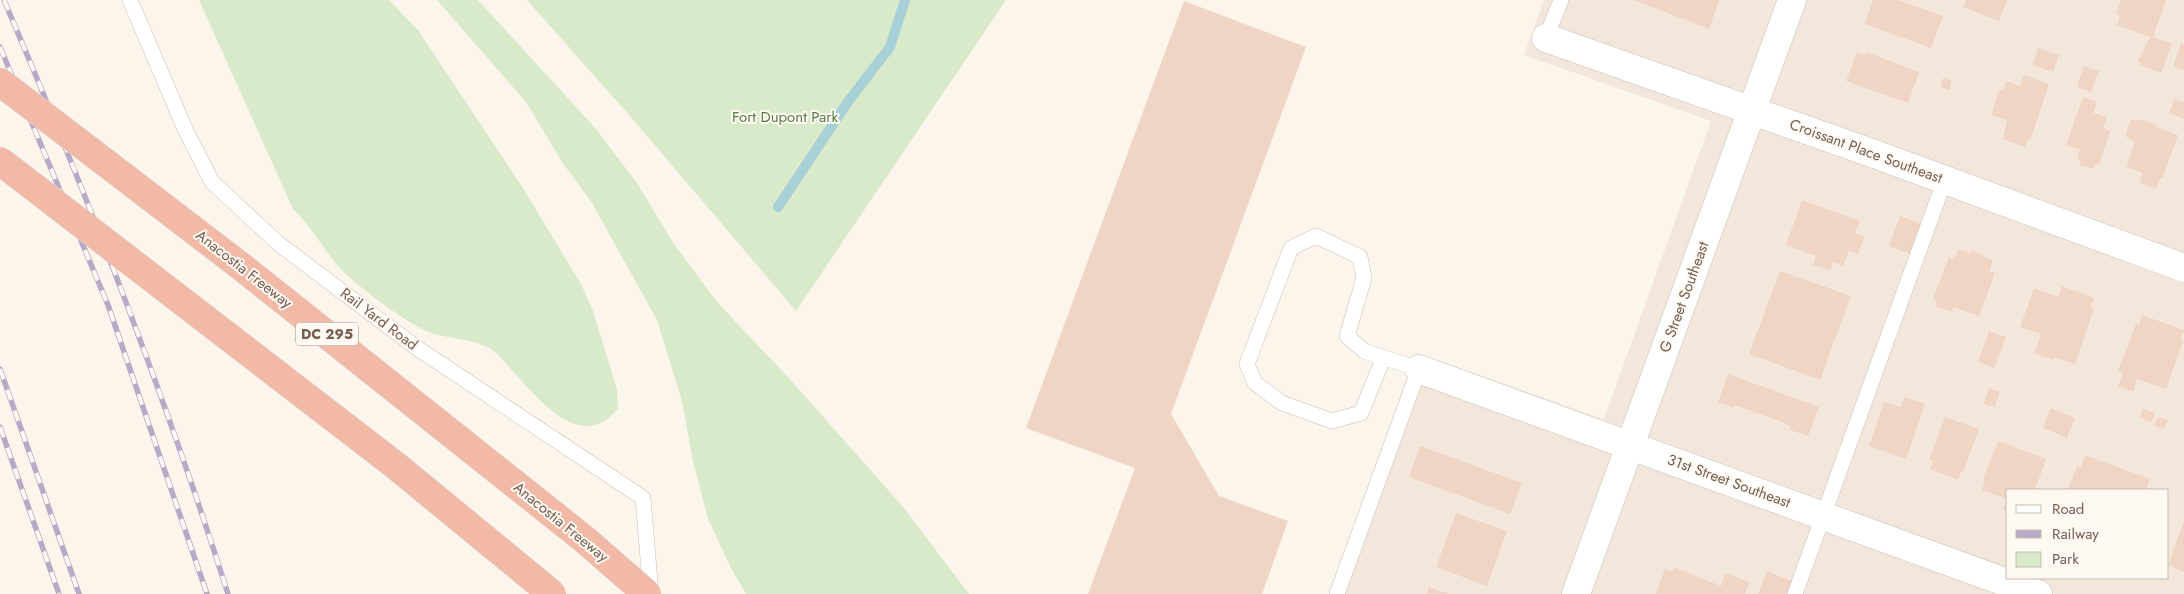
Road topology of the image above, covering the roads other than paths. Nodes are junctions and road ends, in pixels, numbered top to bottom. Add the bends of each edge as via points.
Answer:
1 (130, 0) edge
2 (1560, 0) edge
3 (1792, 0) edge
4 (1546, 38) joint
5 (0, 82) edge
6 (1752, 110) junction
7 (0, 161) edge
8 (1945, 180) junction
9 (2184, 268) edge
10 (1383, 359) junction
11 (1419, 369) junction
12 (1630, 445) junction
13 (1824, 515) junction
14 (552, 594) edge
15 (649, 594) edge
16 (1337, 594) edge
17 (1576, 594) edge
18 (1795, 594) edge
19 (2038, 594) edge

1 - 15 lane, Rail Yard Road via 185,129 212,182 279,244 417,348 643,498
2 - 4 lane
3 - 6 street, G Street Southeast
4 - 6 street, Croissant Place Southeast
5 - 15 highway, Anacostia Freeway / DC 295, bridge via 254,276
6 - 8 street, Croissant Place Southeast
6 - 12 street, G Street Southeast
7 - 14 highway, bridge via 394,465
8 - 9 street, Croissant Place Southeast
8 - 13 lane
10 - 10 lane via 1364,351 1347,336 1364,278 1360,257 1316,236 1291,248 1247,364 1255,383 1282,403 1332,421 1361,413
10 - 11 lane
11 - 12 street, 31st Street Southeast
11 - 16 lane
12 - 13 street, 31st Street Southeast
12 - 17 street, G Street Southeast
13 - 18 lane
13 - 19 street, 31st Street Southeast

